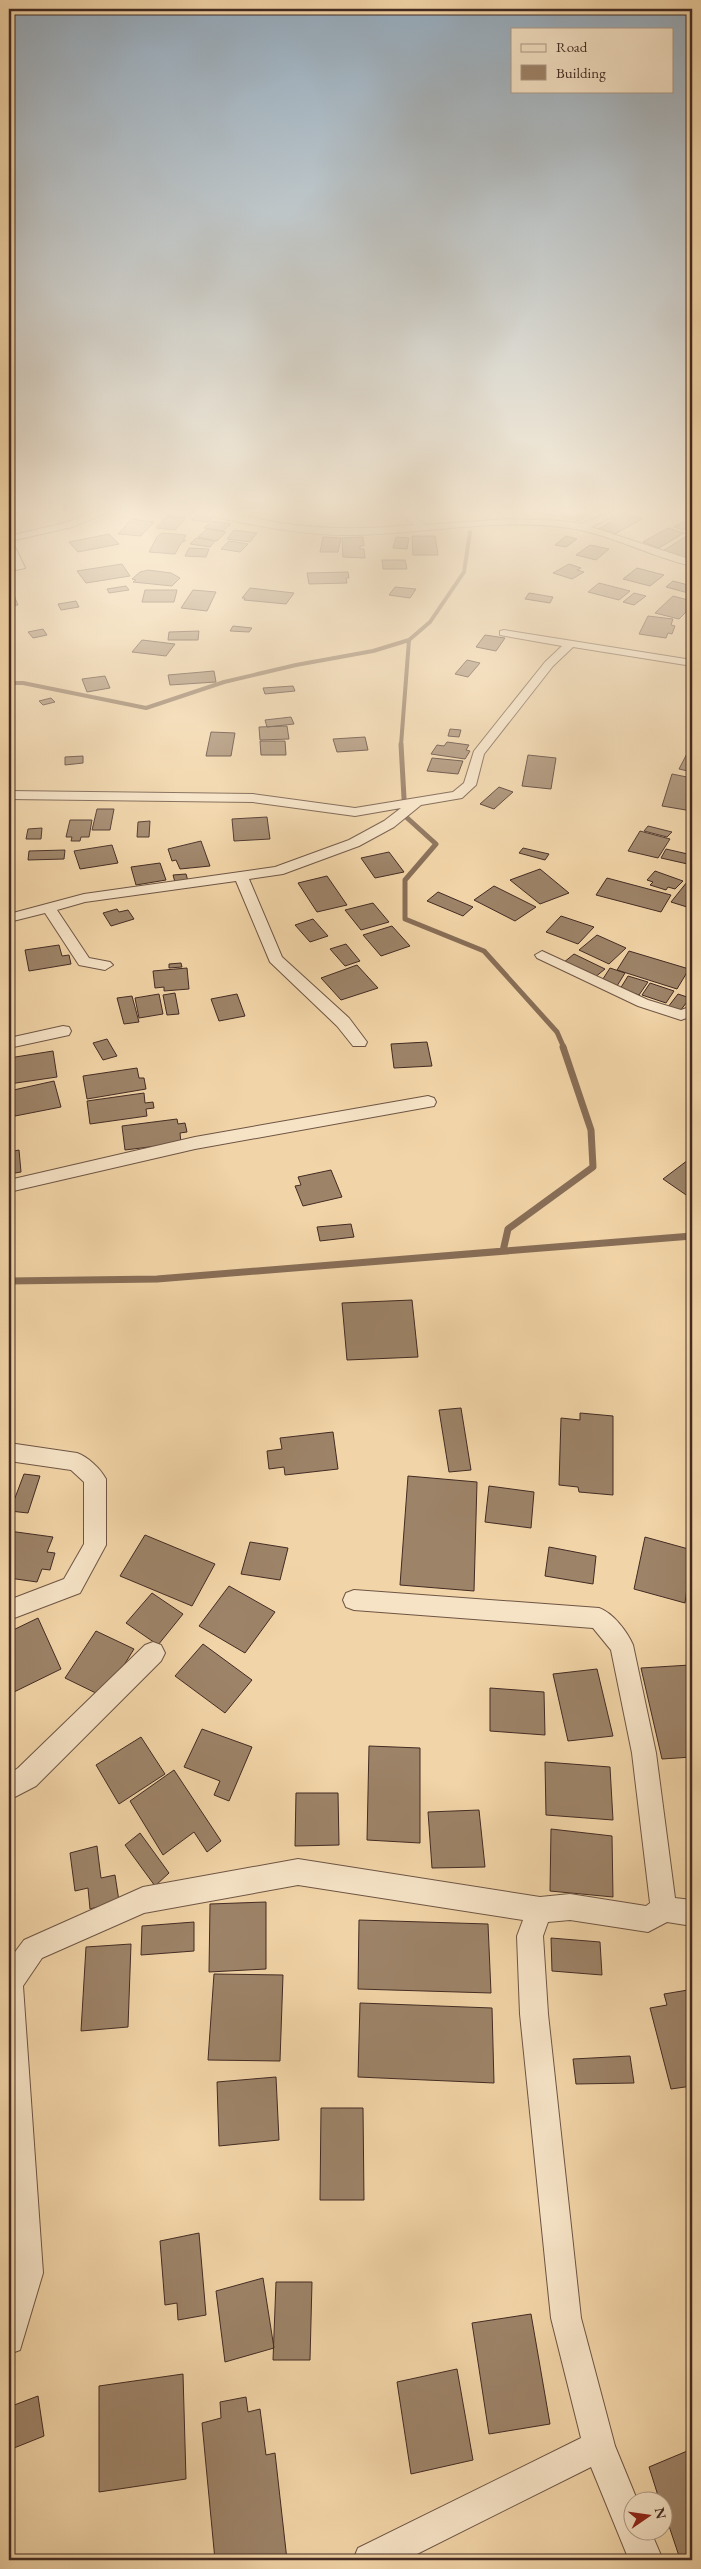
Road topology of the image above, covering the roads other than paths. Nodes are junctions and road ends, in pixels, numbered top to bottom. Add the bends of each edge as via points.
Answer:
1 (504, 633) dead end
2 (570, 644) junction
3 (692, 663) edge
4 (9, 795) edge
5 (416, 803) junction
6 (241, 876) junction
7 (49, 908) junction
8 (9, 918) edge
9 (542, 955) dead end
10 (105, 965) dead end
11 (692, 1011) edge
12 (63, 1031) dead end
13 (359, 1042) dead end
14 (9, 1043) edge
15 (428, 1102) dead end
16 (9, 1186) edge
17 (9, 1452) edge
18 (354, 1600) dead end
19 (9, 1610) edge
20 (153, 1654) dead end
21 (9, 1788) edge
22 (664, 1909) junction
23 (540, 1910) junction
24 (692, 1913) edge
25 (9, 2339) edge
26 (599, 2446) junction
27 (624, 2507) edge
28 (639, 2542) edge
29 (370, 2560) edge
30 (646, 2560) edge

1 - 2 street
2 - 3 street
2 - 5 street via 549,664 478,754 470,785 457,795
4 - 5 street via 253,798 355,812
5 - 6 street via 389,824 354,844 278,871
6 - 7 street via 84,898
6 - 13 street via 275,959 343,1022
7 - 8 street
7 - 10 street via 84,962
9 - 11 street via 643,1003 681,1016
12 - 14 street
15 - 16 street via 195,1143
17 - 19 street via 77,1462 96,1479 95,1545 72,1586
18 - 22 street via 599,1618 622,1645 644,1753
20 - 21 street via 27,1777
22 - 23 street via 648,1919 570,1908
22 - 24 street
23 - 25 street via 298,1872 143,1900 33,1949 9,1982 28,2274
23 - 26 street via 530,1936 534,2014 566,2318
26 - 27 street
26 - 29 street
28 - 30 street

